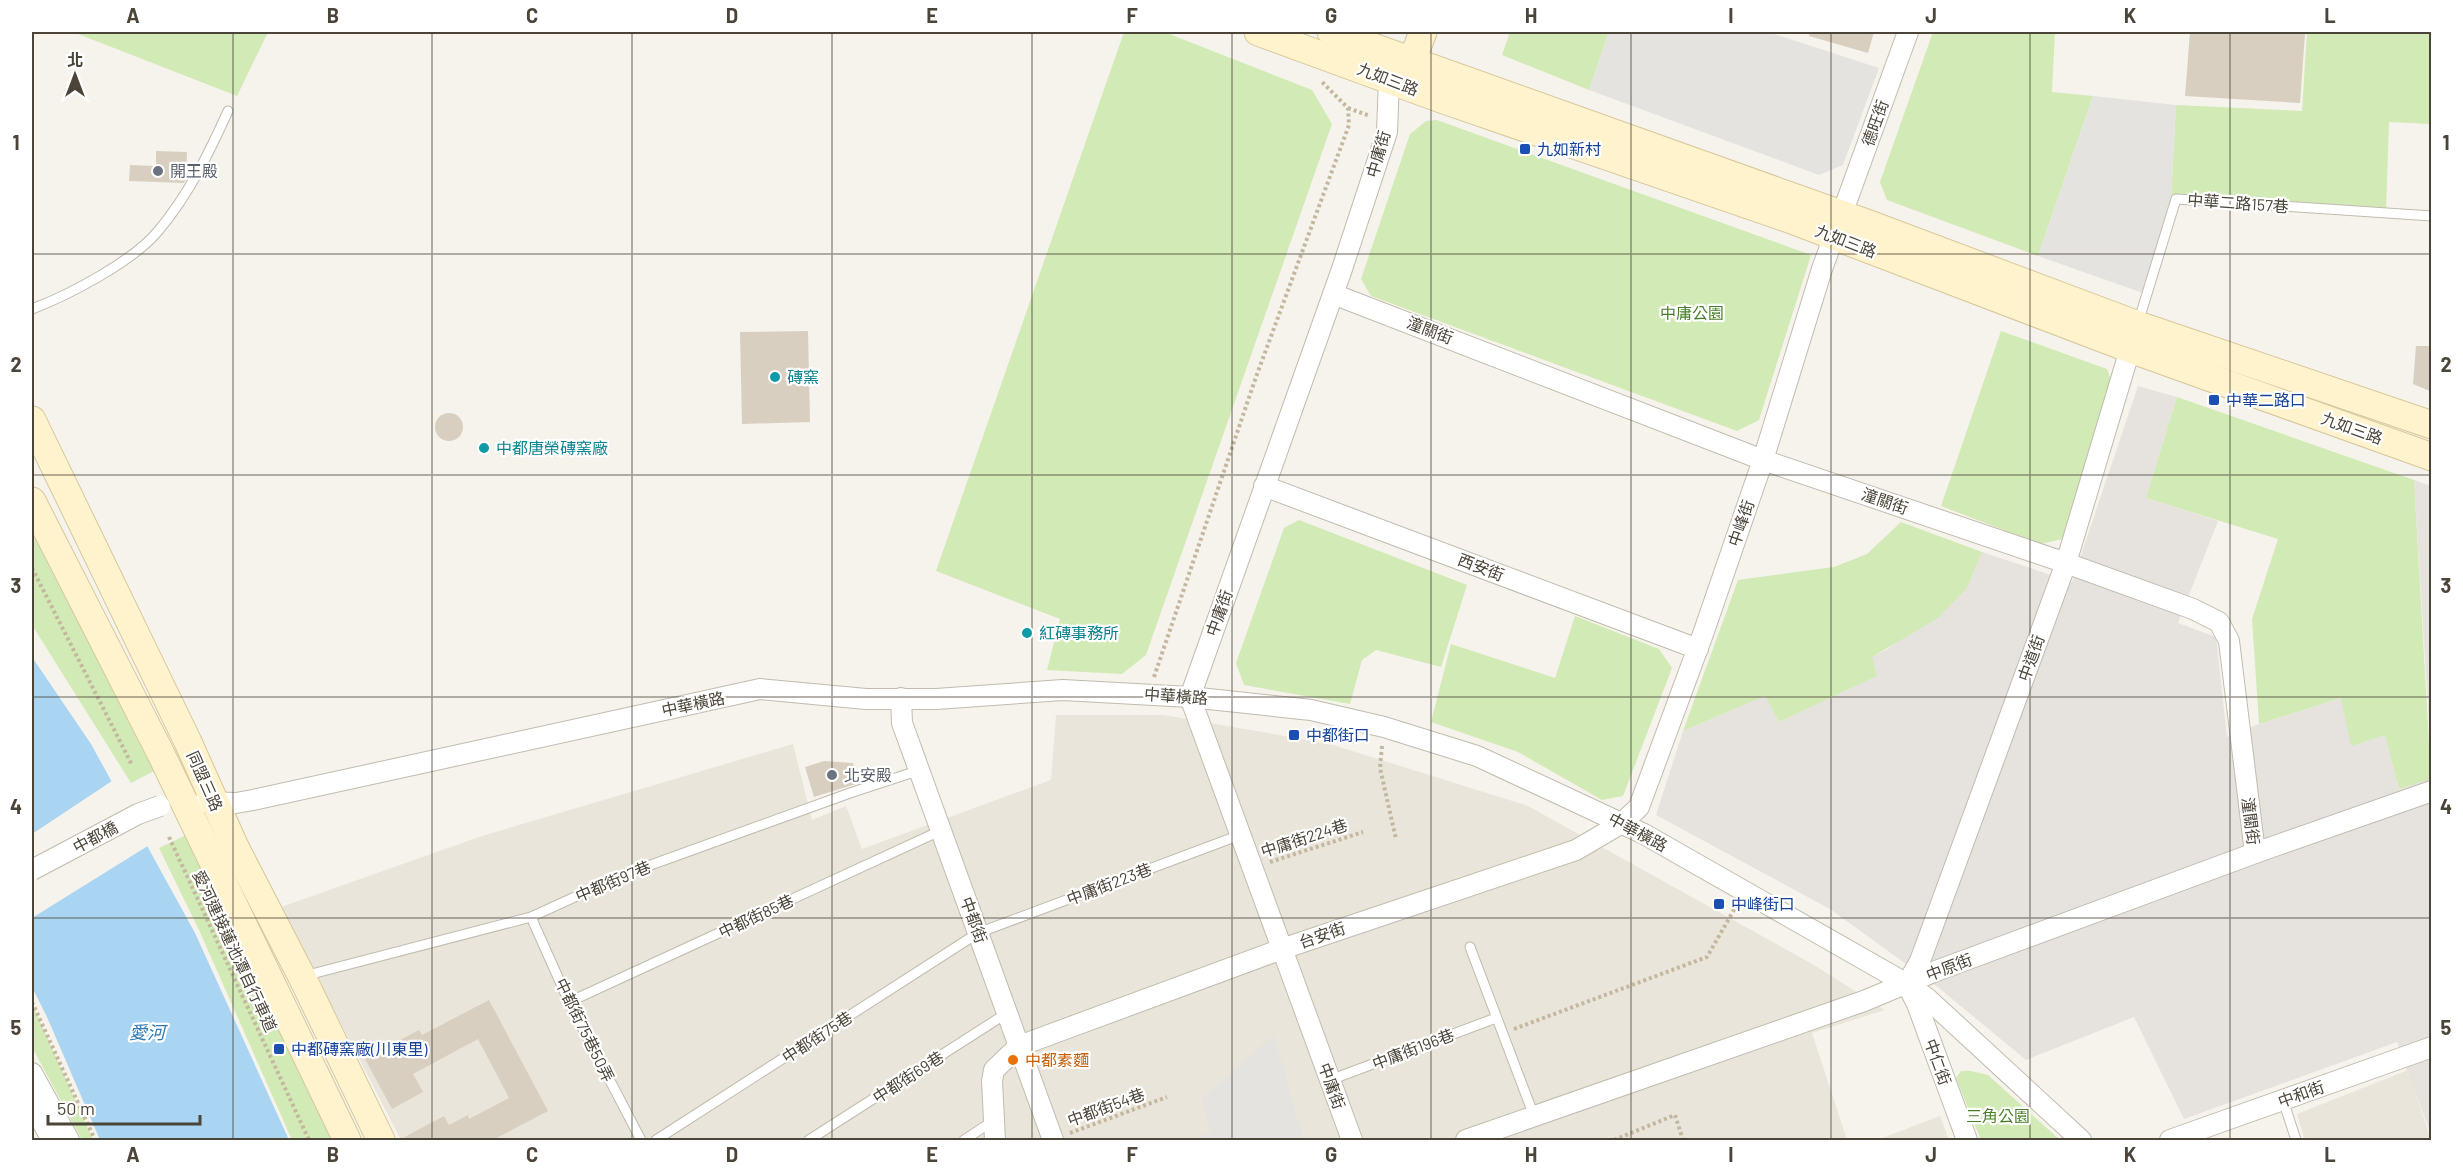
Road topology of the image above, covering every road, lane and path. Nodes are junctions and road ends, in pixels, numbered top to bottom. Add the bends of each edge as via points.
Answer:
1 (1258, 32) edge
2 (1331, 32) edge
3 (1423, 32) edge
4 (1908, 32) edge
5 (1385, 41) edge
6 (1412, 61) junction
7 (1389, 79) junction
8 (1321, 81) dead end
9 (228, 111) dead end
10 (2432, 216) edge
11 (1838, 226) junction
12 (1333, 294) junction
13 (32, 309) edge
14 (2134, 337) junction
15 (32, 420) edge
16 (2432, 425) edge
17 (2432, 457) edge
18 (1763, 460) junction
19 (1264, 486) junction
20 (32, 501) edge
21 (2066, 563) junction
22 (32, 568) edge
23 (1698, 649) junction
24 (1157, 695) junction
25 (1190, 697) junction
26 (900, 698) junction
27 (1384, 727) junction
28 (132, 765) dead end
29 (920, 770) junction
30 (2432, 791) edge
31 (214, 801) junction
32 (172, 805) junction
33 (1622, 823) junction
34 (942, 830) junction
35 (1363, 832) dead end
36 (1240, 835) junction
37 (169, 837) dead end
38 (1396, 839) dead end
39 (2255, 853) junction
40 (1252, 867) junction
41 (32, 870) edge
42 (1745, 891) junction
43 (531, 917) junction
44 (978, 933) junction
45 (1470, 947) dead end
46 (1282, 949) junction
47 (302, 977) junction
48 (1907, 984) junction
49 (32, 1002) edge
50 (569, 1002) junction
51 (1007, 1013) junction
52 (1496, 1018) junction
53 (1502, 1034) junction
54 (1019, 1046) junction
55 (2432, 1047) edge
56 (32, 1073) edge
57 (1330, 1080) junction
58 (1167, 1097) dead end
59 (2283, 1100) junction
60 (32, 1104) edge
61 (1534, 1116) junction
62 (994, 1131) edge
63 (52, 1140) edge
64 (69, 1140) edge
65 (95, 1140) edge
66 (309, 1140) edge
67 (347, 1140) edge
68 (381, 1140) edge
69 (641, 1140) edge
70 (656, 1140) edge
71 (809, 1140) edge
72 (964, 1140) edge
73 (1053, 1140) edge
74 (1352, 1140) edge
75 (1466, 1140) edge
76 (1614, 1140) edge
77 (1683, 1140) edge
78 (1966, 1140) edge
79 (2081, 1140) edge
80 (2170, 1140) edge
81 (2296, 1140) edge

1 - 7 street, 九如三路
2 - 5 street, 九如三路
3 - 6 street
4 - 11 street, 德旺街
5 - 6 street, 九如三路
5 - 7 street
6 - 7 street
6 - 11 street, 九如三路
7 - 11 street, 九如三路
7 - 12 street, 中庸街 via 1387,132
8 - 24 path via 1348,108 1349,125 1166,638 1154,678
9 - 13 lane via 203,165 158,232 130,256
10 - 14 lane, 中華二路157巷 via 2176,199
11 - 14 street, 九如三路
11 - 18 street, 中峰街
12 - 18 street, 潼關街
12 - 19 street, 中庸街
14 - 16 street, 九如三路
14 - 17 street, 九如三路
14 - 21 street, 中道街
15 - 31 street, 同盟三路
18 - 21 street, 潼關街
18 - 23 street, 中峰街
19 - 23 street, 西安街
19 - 25 street, 中庸街
20 - 32 street, 同盟三路
21 - 39 street, 潼關街 via 2219,622 2229,641
21 - 48 street, 中道街 via 1920,961
22 - 28 path
23 - 33 street, 中峰街 via 1645,796
24 - 25 street, 中華橫路
24 - 26 street, 中華橫路 via 1063,690
25 - 27 street, 中華橫路 via 1311,710
25 - 36 street, 中庸街
26 - 29 street, 中都街 via 902,723
26 - 31 street, 中華橫路 via 866,699 760,689 253,800
27 - 33 street, 中華橫路 via 1478,756
27 - 38 path via 1380,768
29 - 34 street, 中都街
29 - 43 lane, 中都街97巷 via 623,875
30 - 39 street, 中原街
31 - 32 street, 中華橫路
31 - 47 street, 同盟三路
32 - 41 street, 中都橋, bridge via 138,814
32 - 67 street, 同盟三路
33 - 42 street, 中華橫路
33 - 46 street, 台安街 via 1576,850
34 - 44 street, 中都街
34 - 50 lane, 中都街85巷
35 - 40 path, 中庸街224巷
36 - 40 street, 中庸街
36 - 44 lane, 中庸街223巷
37 - 66 path, 愛河連接蓮池潭自行車道
39 - 48 street, 中原街
40 - 46 street, 中庸街
42 - 48 street, 中華橫路
42 - 53 path via 1707,957
43 - 47 lane, 中都街97巷
43 - 50 lane, 中都街75巷50弄
44 - 51 street, 中都街
44 - 70 lane, 中都街75巷
45 - 52 lane
46 - 54 street, 台安街
46 - 57 street, 中庸街
47 - 68 street, 同盟三路
48 - 61 street, 中原街
48 - 78 street, 中仁街
48 - 79 street, 中華橫路
49 - 65 path
50 - 69 lane, 中都街75巷50弄
51 - 54 street, 中都街
51 - 71 lane, 中都街69巷
52 - 53 lane
52 - 57 lane, 中庸街196巷
53 - 61 lane
54 - 62 street via 994,1070
54 - 73 street, 中都街
55 - 59 street, 中和街
56 - 64 street
57 - 74 street, 中庸街
58 - 73 path, 中都街54巷
59 - 80 street, 中和街
59 - 81 lane
60 - 63 street
61 - 75 street, 中原街
62 - 72 lane
76 - 77 path via 1675,1115

